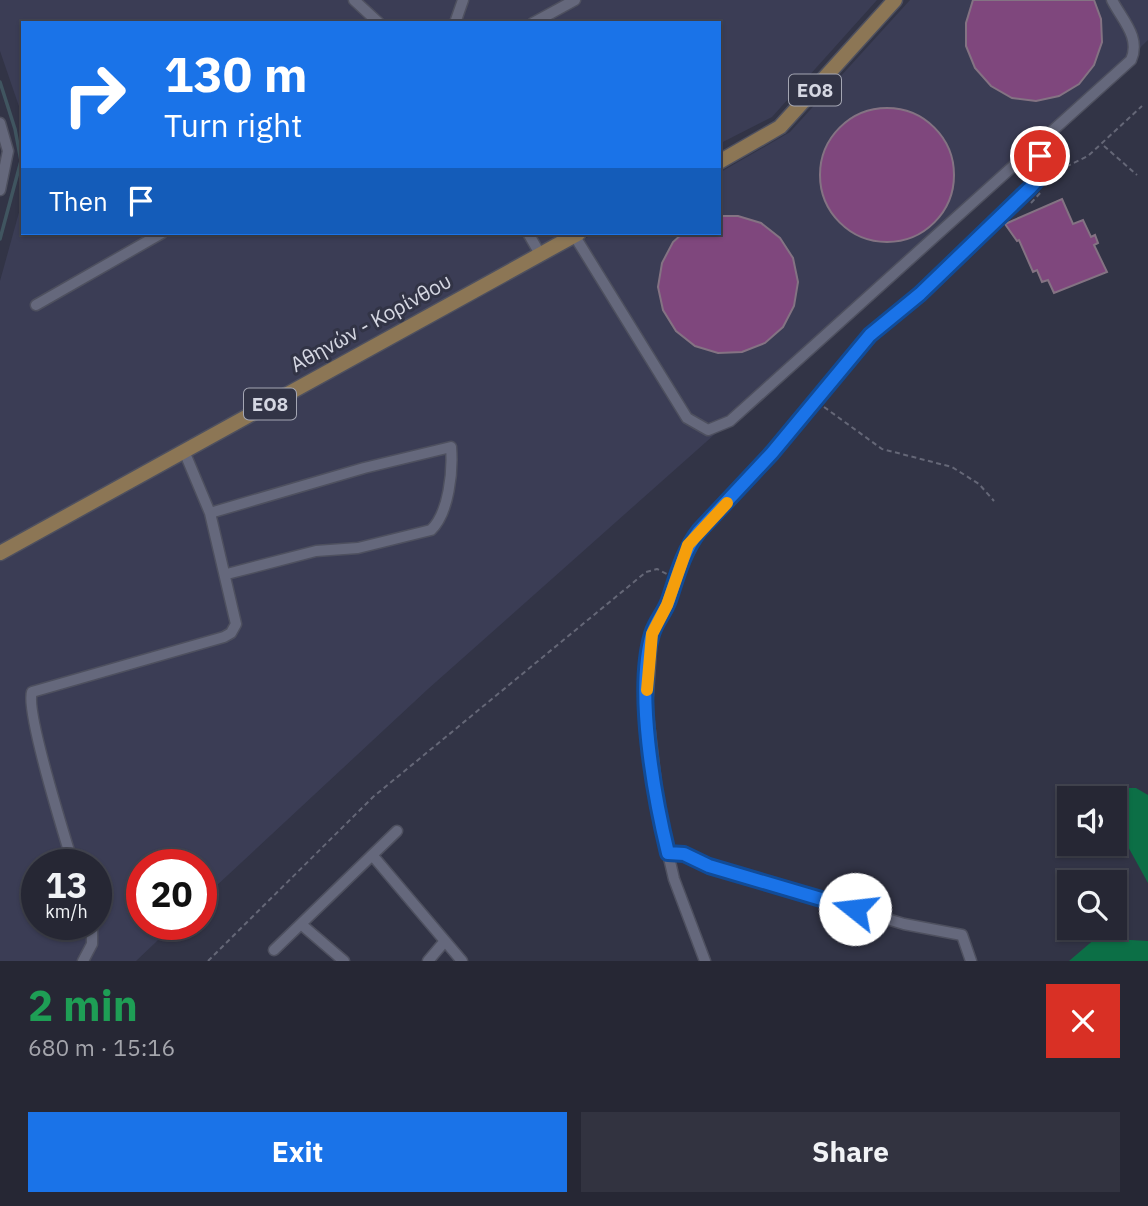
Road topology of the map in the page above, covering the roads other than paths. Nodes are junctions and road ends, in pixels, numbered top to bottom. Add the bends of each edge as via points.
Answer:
1 (354, 0) edge
2 (463, 0) edge
3 (575, 0) edge
4 (895, 0) edge
5 (1112, 0) edge
6 (377, 21) edge
7 (457, 21) edge
8 (537, 21) edge
9 (0, 124) edge
10 (1033, 146) junction
11 (721, 161) edge
12 (0, 190) edge
13 (158, 235) edge
14 (528, 235) edge
15 (575, 235) edge
16 (578, 235) edge
17 (540, 254) junction
18 (36, 305) dead end
19 (184, 451) junction
20 (211, 513) junction
21 (0, 553) edge
22 (227, 574) junction
23 (397, 831) dead end
24 (69, 849) edge
25 (668, 853) junction
26 (373, 856) junction
27 (302, 925) junction
28 (92, 940) edge
29 (445, 941) junction
30 (274, 950) dead end
31 (83, 961) edge
32 (344, 961) edge
33 (428, 961) edge
34 (462, 961) edge
35 (705, 961) edge
36 (971, 961) edge

1 - 6 street
2 - 7 street
3 - 8 street
4 - 11 main road, ΕΟ8 via 780,127
5 - 10 street via 1134,38 1131,60
9 - 12 street via 8,151
10 - 16 street via 730,421 708,430 687,418
10 - 25 street via 1040,156 1040,177 979,240 870,335 688,545 652,634 647,678 654,787
13 - 18 street
14 - 17 street
15 - 17 main road, Αθηνών - Κορίνθου / ΕΟ8
17 - 19 main road, Αθηνών - Κορίνθου / ΕΟ8
19 - 20 street
19 - 21 main road, Αθηνών - Κορίνθου / ΕΟ8
20 - 22 street
20 - 22 street via 451,447 448,489 439,520 431,530 358,548 316,551
22 - 24 street via 236,624 228,635 38,689 31,695
23 - 26 street
25 - 35 street
25 - 36 street via 684,854 709,866 904,923 962,935
26 - 27 street
26 - 29 street
27 - 30 street
27 - 32 street
28 - 31 street
29 - 33 street
29 - 34 street

